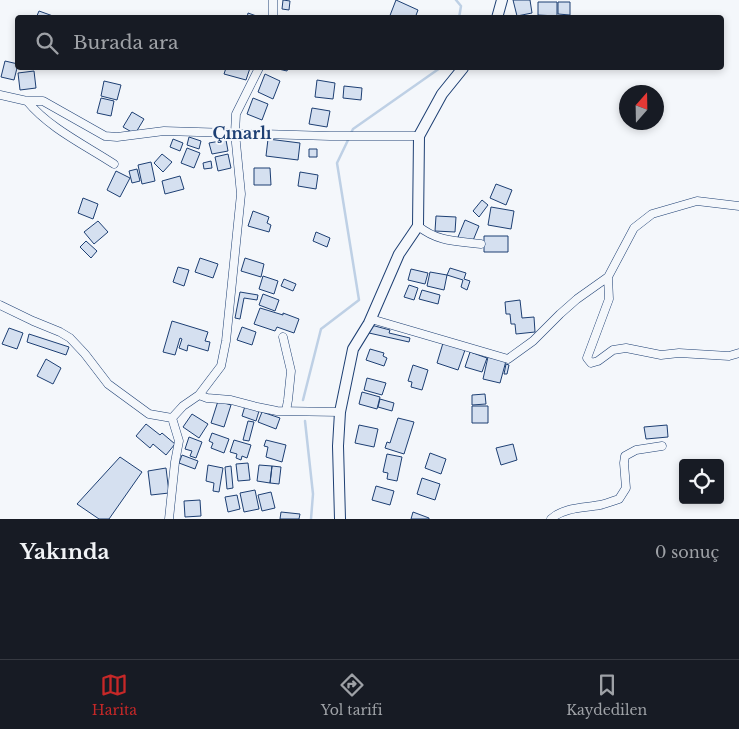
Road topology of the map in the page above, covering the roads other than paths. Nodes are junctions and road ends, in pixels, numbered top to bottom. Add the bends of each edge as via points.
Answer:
1 (273, 0) edge
2 (502, 0) edge
3 (273, 15) edge
4 (498, 15) edge
5 (258, 70) edge
6 (461, 70) edge
7 (0, 95) edge
8 (27, 101) junction
9 (235, 133) junction
10 (419, 136) junction
11 (114, 164) dead end
12 (739, 206) edge
13 (418, 226) junction
14 (481, 244) dead end
15 (608, 277) junction
16 (0, 305) edge
17 (371, 319) junction
18 (283, 337) dead end
19 (739, 353) edge
20 (199, 396) junction
21 (286, 411) junction
22 (340, 412) junction
23 (172, 418) junction
24 (662, 446) dead end
25 (169, 519) edge
26 (340, 519) edge
27 (551, 519) edge

1 - 3 street
2 - 4 street
5 - 9 street via 236,114
6 - 10 street via 442,94
7 - 8 street
8 - 9 street via 43,102 105,136 164,131
8 - 11 street via 35,111
9 - 10 street
9 - 20 street via 241,194 226,341 221,366
10 - 13 street
12 - 15 street via 697,201 652,214 634,228
13 - 14 street via 430,236
13 - 17 street via 399,254
15 - 17 street via 577,299 533,341 508,359
15 - 19 street via 608,299 588,358 591,363 613,350 626,348 662,355 729,356
16 - 23 street via 70,338 108,384 149,414
17 - 22 street via 353,349
18 - 21 street via 291,371
20 - 21 street
20 - 23 street
21 - 22 street
22 - 26 street
23 - 25 street via 179,441
24 - 27 street via 636,450 626,456 626,488 619,499 602,505 569,509

